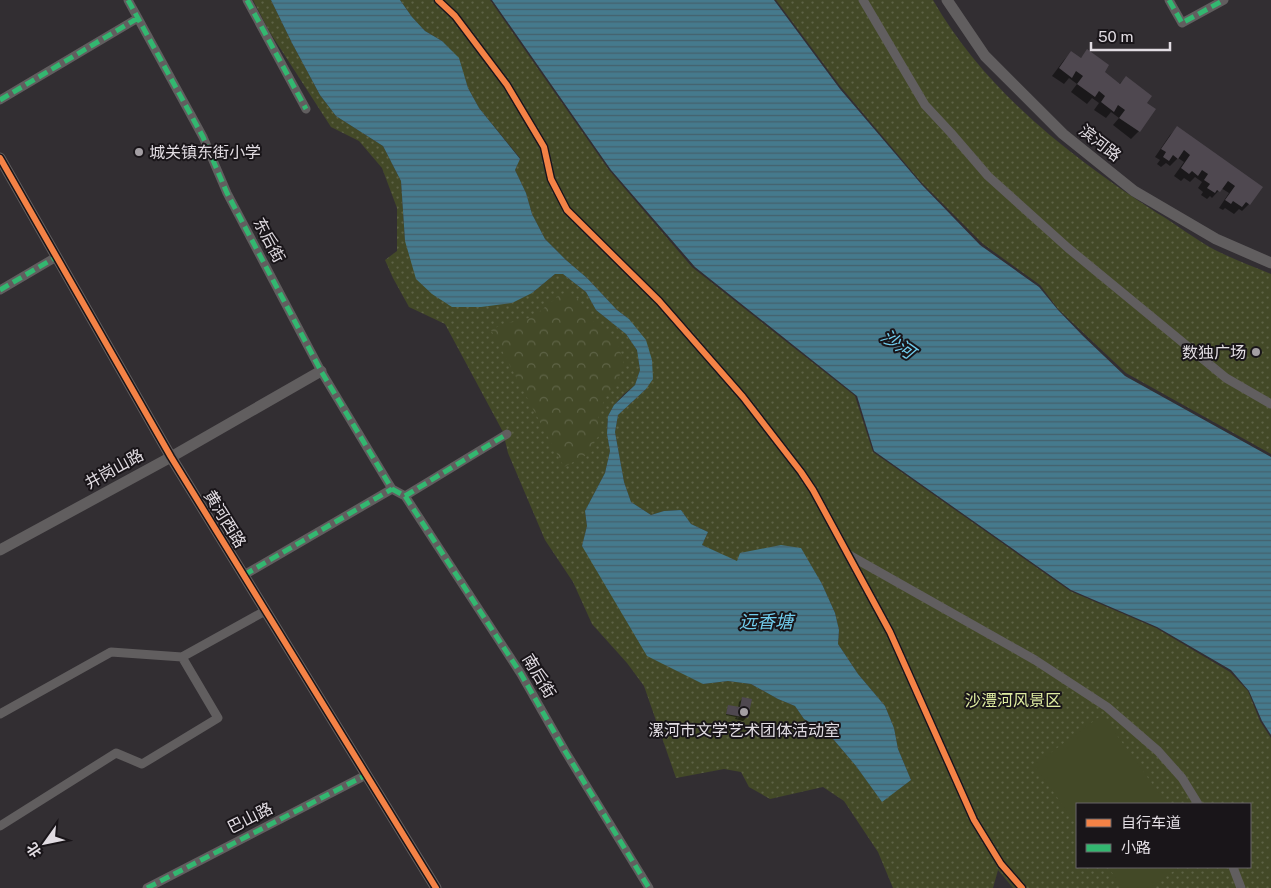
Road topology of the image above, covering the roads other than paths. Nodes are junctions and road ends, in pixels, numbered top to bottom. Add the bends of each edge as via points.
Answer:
1 (128, 0) edge
2 (247, 0) edge
3 (438, 0) edge
4 (862, 0) edge
5 (947, 0) edge
6 (1169, 0) edge
7 (1224, 0) edge
8 (138, 18) junction
9 (0, 100) edge
10 (306, 109) dead end
11 (0, 158) edge
12 (56, 257) junction
13 (1271, 264) edge
14 (0, 290) edge
15 (322, 371) junction
16 (1271, 404) edge
17 (507, 434) dead end
18 (171, 457) junction
19 (392, 489) junction
20 (405, 496) junction
21 (0, 550) edge
22 (849, 554) junction
23 (244, 575) junction
24 (265, 610) junction
25 (182, 657) junction
26 (0, 714) edge
27 (366, 775) junction
28 (1197, 803) edge
29 (0, 826) edge
30 (1233, 868) edge
31 (147, 888) edge
32 (436, 888) edge
33 (649, 888) edge
34 (1022, 888) edge
35 (1241, 888) edge

1 - 8 street, 东后街
2 - 10 street
3 - 22 street via 455,16 507,85 544,147 551,179 567,210 659,301 743,397 801,472
4 - 16 street via 924,105 988,176 1068,248 1226,378
5 - 13 street, 滨河路 via 985,56 1063,134 1134,190 1216,239
6 - 7 street via 1182,23
8 - 9 street
8 - 15 street, 东后街 via 203,137 227,193
11 - 12 street, 黄河西路
12 - 14 street
12 - 18 street, 黄河西路
15 - 18 street, 井岗山路
15 - 19 street, 东后街
17 - 20 street
18 - 21 street, 井岗山路
18 - 23 street, 黄河西路
19 - 20 street, 南后街
19 - 23 street
20 - 33 street, 南后街 via 521,674
22 - 28 street via 1035,660 1107,707 1158,751 1182,778
22 - 34 street via 890,632 974,820
23 - 24 street, 黄河西路
24 - 25 street
24 - 27 street, 黄河西路
25 - 26 street via 111,652
25 - 29 street via 218,718 142,764 116,753
27 - 31 street, 巴山路
27 - 32 street, 黄河西路
30 - 35 street

